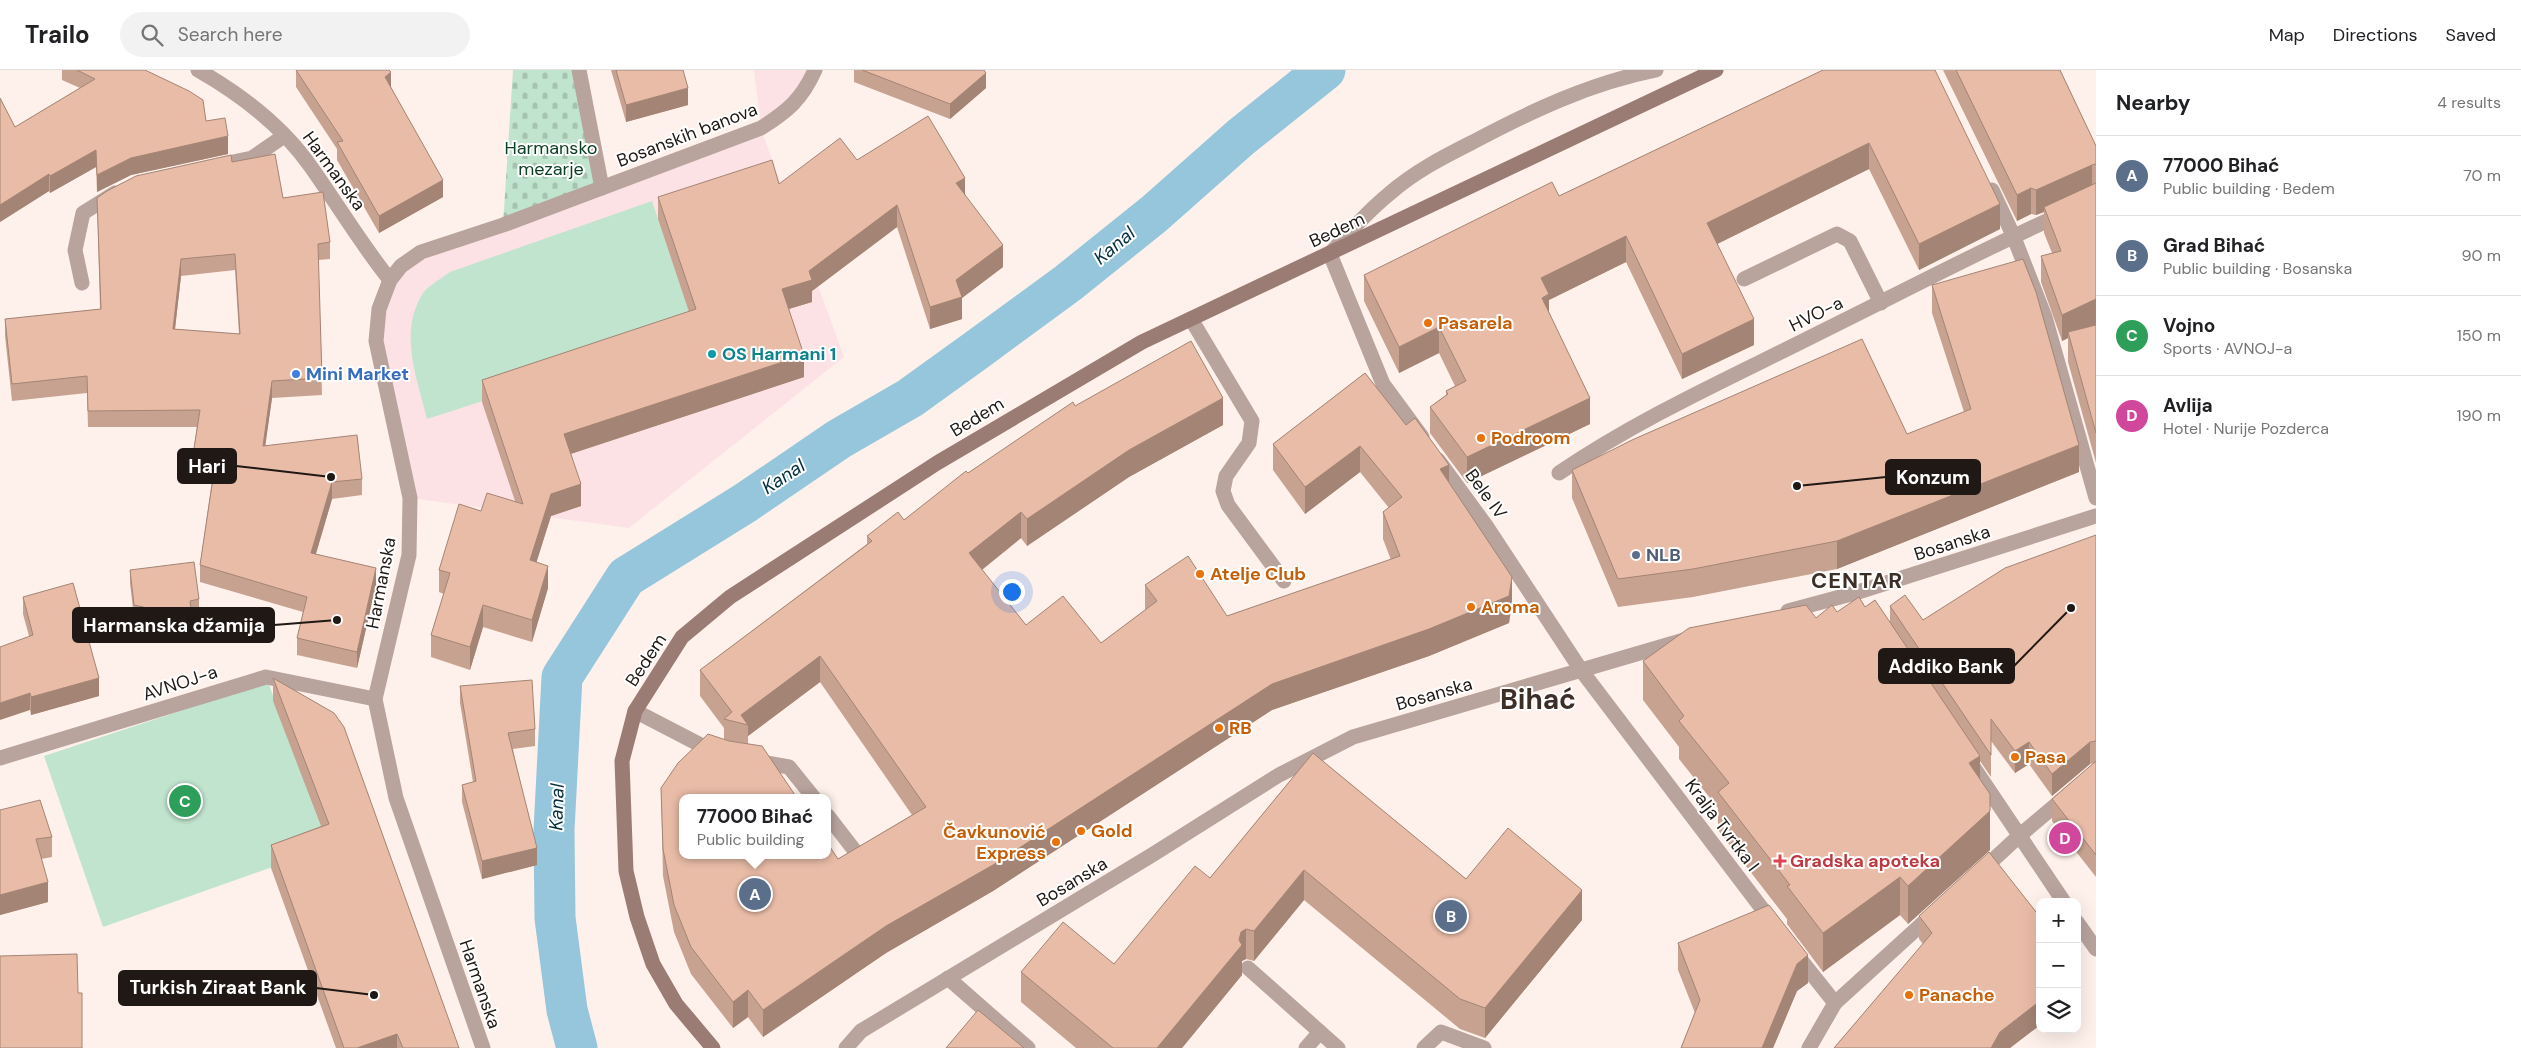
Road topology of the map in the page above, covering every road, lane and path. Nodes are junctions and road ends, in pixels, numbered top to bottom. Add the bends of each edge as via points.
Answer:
1 (198, 70) edge
2 (578, 70) edge
3 (815, 70) edge
4 (1656, 70) edge
5 (1716, 70) edge
6 (284, 136) junction
7 (214, 166) edge
8 (1984, 174) edge
9 (125, 188) edge
10 (602, 188) junction
11 (2096, 199) edge
12 (2014, 235) junction
13 (1330, 254) junction
14 (1744, 279) dead end
15 (390, 280) junction
16 (82, 283) dead end
17 (1881, 303) junction
18 (1191, 319) junction
19 (1559, 473) dead end
20 (2096, 498) edge
21 (2096, 516) edge
22 (1284, 581) dead end
23 (1855, 593) junction
24 (1867, 609) edge
25 (1771, 616) edge
26 (1696, 637) edge
27 (1581, 670) junction
28 (375, 699) junction
29 (635, 711) junction
30 (1960, 747) edge
31 (0, 758) edge
32 (2096, 771) edge
33 (811, 794) edge
34 (831, 820) edge
35 (2019, 836) junction
36 (858, 855) edge
37 (1968, 882) edge
38 (2061, 898) edge
39 (1947, 902) edge
40 (2081, 928) edge
41 (2096, 949) edge
42 (1248, 968) dead end
43 (948, 978) junction
44 (1835, 1003) junction
45 (1320, 1032) junction
46 (708, 1046) edge
47 (483, 1048) edge
48 (846, 1048) edge
49 (1028, 1048) edge
50 (1306, 1048) edge
51 (1338, 1048) edge
52 (1424, 1048) edge
53 (1484, 1048) edge
54 (1809, 1048) edge

1 - 6 street, Harmanska via 225,87
2 - 10 street
3 - 10 street, Bosanskih banova via 807,90 787,112 761,128
4 - 13 street via 1586,89 1506,124 1434,162 1389,193 1359,220
5 - 13 main road, Bedem
6 - 7 street via 252,158
6 - 15 street, Harmanska via 310,166
8 - 12 street
9 - 16 street via 83,213 76,250
10 - 15 street, Bosanskih banova via 421,252 401,266
11 - 12 street, HVO-a
12 - 17 street, HVO-a
12 - 20 street via 2045,317
13 - 18 main road, Bedem
13 - 27 street, Bele IV via 1383,384 1487,527
14 - 17 street via 1837,234 1850,241
15 - 28 street, Harmanska via 379,309 376,341 410,498 409,555
17 - 19 street, HVO-a via 1601,445
18 - 22 street via 1252,421 1249,443 1226,476 1223,490 1228,504
18 - 29 main road, Bedem via 1142,342 937,463 730,596 682,638
21 - 23 street, Bosanska
23 - 24 street
23 - 25 street, Bosanska
26 - 27 street, Bosanska
27 - 43 street, Bosanska via 1353,737 1279,775
27 - 44 street, Kralja Tvrtka I via 1727,851 1782,936
28 - 31 street, AVNOJ-a via 266,677
28 - 47 street, Harmanska via 396,798
29 - 33 street via 712,752 789,767
29 - 46 main road, Bedem via 622,761 626,871 653,964 676,1004
30 - 35 street
32 - 35 street
34 - 36 street
35 - 37 street
35 - 38 street
39 - 44 street
40 - 41 street
42 - 45 street
43 - 48 street, Bosanska via 862,1031
43 - 49 street
44 - 54 street
45 - 50 street
45 - 51 street
52 - 53 street via 1441,1032

